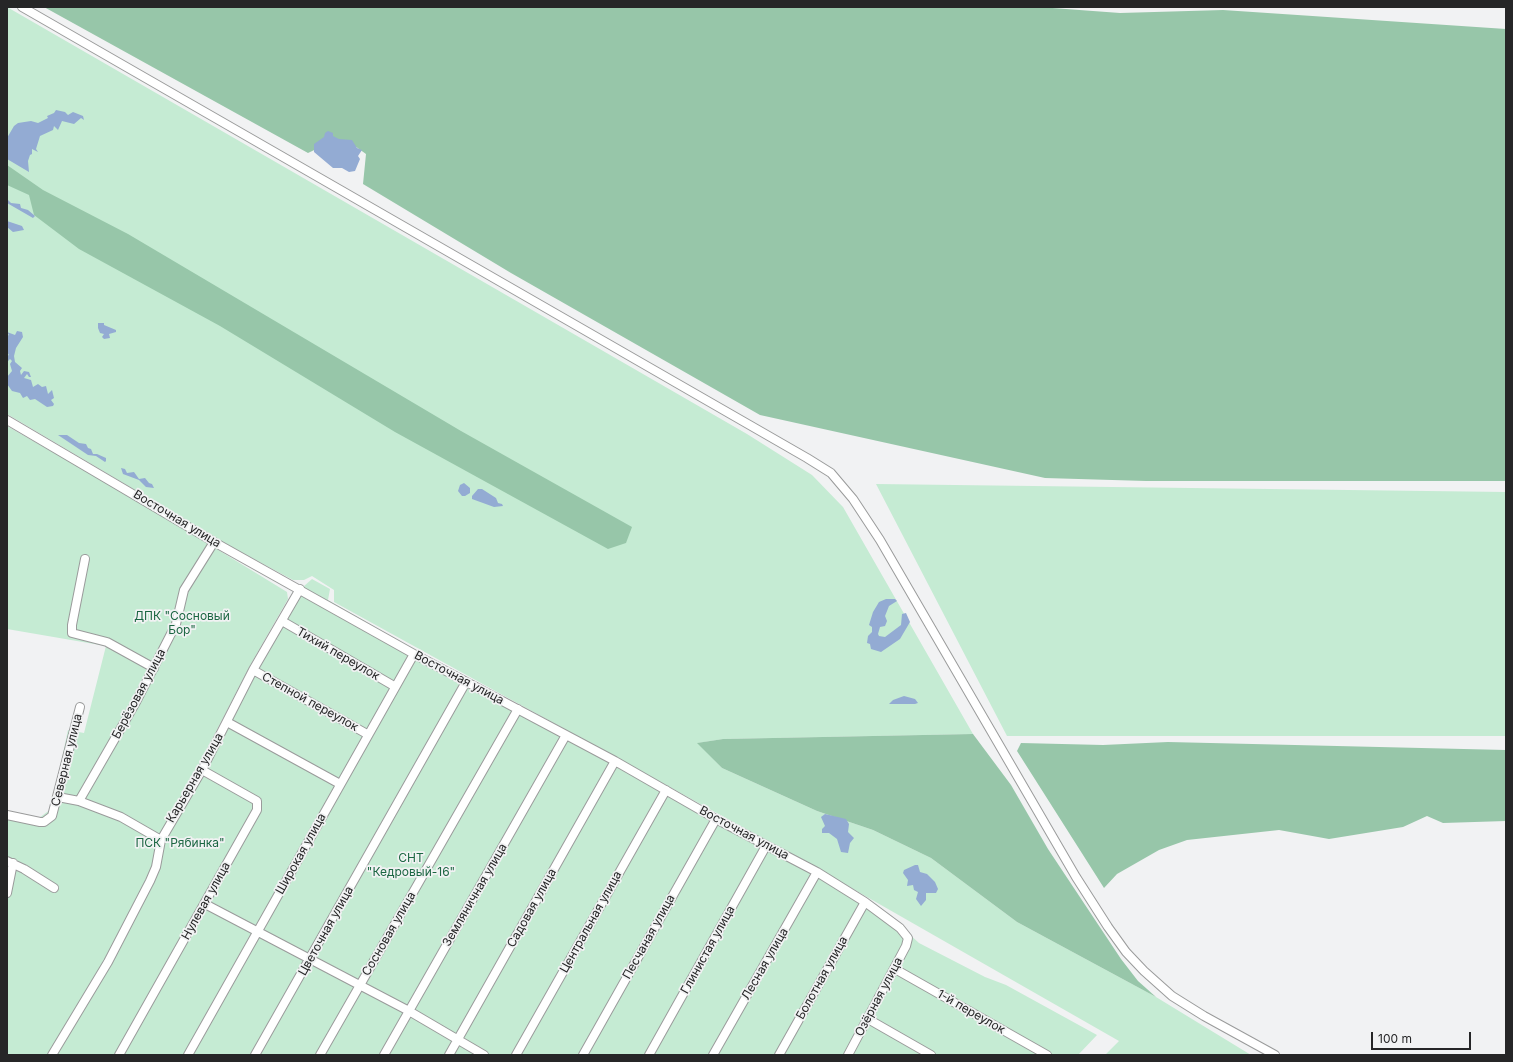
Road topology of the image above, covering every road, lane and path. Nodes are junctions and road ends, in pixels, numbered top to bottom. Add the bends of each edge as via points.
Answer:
1 (22, 7) edge
2 (7, 420) edge
3 (214, 542) junction
4 (85, 559) dead end
5 (300, 589) junction
6 (282, 621) junction
7 (414, 654) junction
8 (154, 668) junction
9 (253, 670) junction
10 (466, 682) junction
11 (394, 686) junction
12 (80, 707) dead end
13 (518, 709) junction
14 (227, 722) junction
15 (368, 734) junction
16 (566, 735) junction
17 (615, 761) junction
18 (202, 770) junction
19 (340, 784) junction
20 (666, 790) junction
21 (58, 797) junction
22 (79, 801) junction
23 (7, 815) edge
24 (716, 819) junction
25 (161, 840) junction
26 (766, 846) junction
27 (10, 862) edge
28 (817, 872) junction
29 (54, 888) dead end
30 (7, 893) edge
31 (865, 902) junction
32 (205, 904) junction
33 (257, 932) junction
34 (908, 938) joint
35 (310, 958) junction
36 (896, 969) junction
37 (360, 986) junction
38 (409, 1012) junction
39 (868, 1019) junction
40 (458, 1039) junction
41 (52, 1055) edge
42 (119, 1055) edge
43 (188, 1055) edge
44 (256, 1055) edge
45 (320, 1055) edge
46 (384, 1055) edge
47 (449, 1055) edge
48 (484, 1055) edge
49 (516, 1055) edge
50 (583, 1055) edge
51 (649, 1055) edge
52 (713, 1055) edge
53 (779, 1055) edge
54 (848, 1055) edge
55 (932, 1055) edge
56 (1047, 1055) edge
57 (1275, 1055) edge

1 - 57 street via 831,473 853,499 880,540 1076,877 1126,952 1172,996
2 - 3 street, Восточная улица
3 - 5 street, Восточная улица
3 - 8 street, Берёзовая улица via 184,590 176,624
4 - 8 street via 72,633 107,642
5 - 6 street, Карьерная улица
5 - 7 street, Восточная улица
6 - 9 street, Карьерная улица
6 - 11 street, Тихий переулок
7 - 10 street, Восточная улица
7 - 11 street, Широкая улица
8 - 22 street, Берёзовая улица
9 - 14 street, Карьерная улица
9 - 15 street, Степной переулок
10 - 13 street, Восточная улица
10 - 35 street, Цветочная улица
11 - 15 street, Широкая улица
12 - 21 street, Северная улица
13 - 16 street, Восточная улица
13 - 37 street, Сосновая улица
14 - 18 street, Карьерная улица
14 - 19 street
15 - 19 street, Широкая улица
16 - 17 street, Восточная улица
16 - 38 street, Земляничная улица
17 - 20 street, Восточная улица
17 - 40 street, Садовая улица
18 - 25 street, Карьерная улица
18 - 32 street, Нулевая улица via 257,801 258,806
19 - 33 street, Широкая улица
20 - 24 street, Восточная улица
20 - 49 street, Центральная улица
21 - 22 street
21 - 23 street, Северная улица via 52,816 44,822
22 - 25 street via 121,817
24 - 26 street, Восточная улица
24 - 50 street, Песчаная улица
25 - 41 street, Карьерная улица via 156,867 150,881 108,962
26 - 28 street, Восточная улица
26 - 51 street, Глинистая улица
27 - 29 street
27 - 30 street
28 - 31 street, Восточная улица
28 - 52 street, Лесная улица
31 - 34 street, Восточная улица via 900,928
31 - 53 street, Болотная улица
32 - 33 street
32 - 42 street, Нулевая улица
33 - 35 street
33 - 43 street, Широкая улица
34 - 36 street, Озёрная улица
35 - 37 street
35 - 44 street, Цветочная улица
36 - 39 street, Озёрная улица
36 - 56 street, 1-й переулок
37 - 38 street
37 - 45 street, Сосновая улица
38 - 40 street
38 - 46 street, Земляничная улица
39 - 54 street, Озёрная улица
39 - 55 street
40 - 47 street, Садовая улица
40 - 48 street

